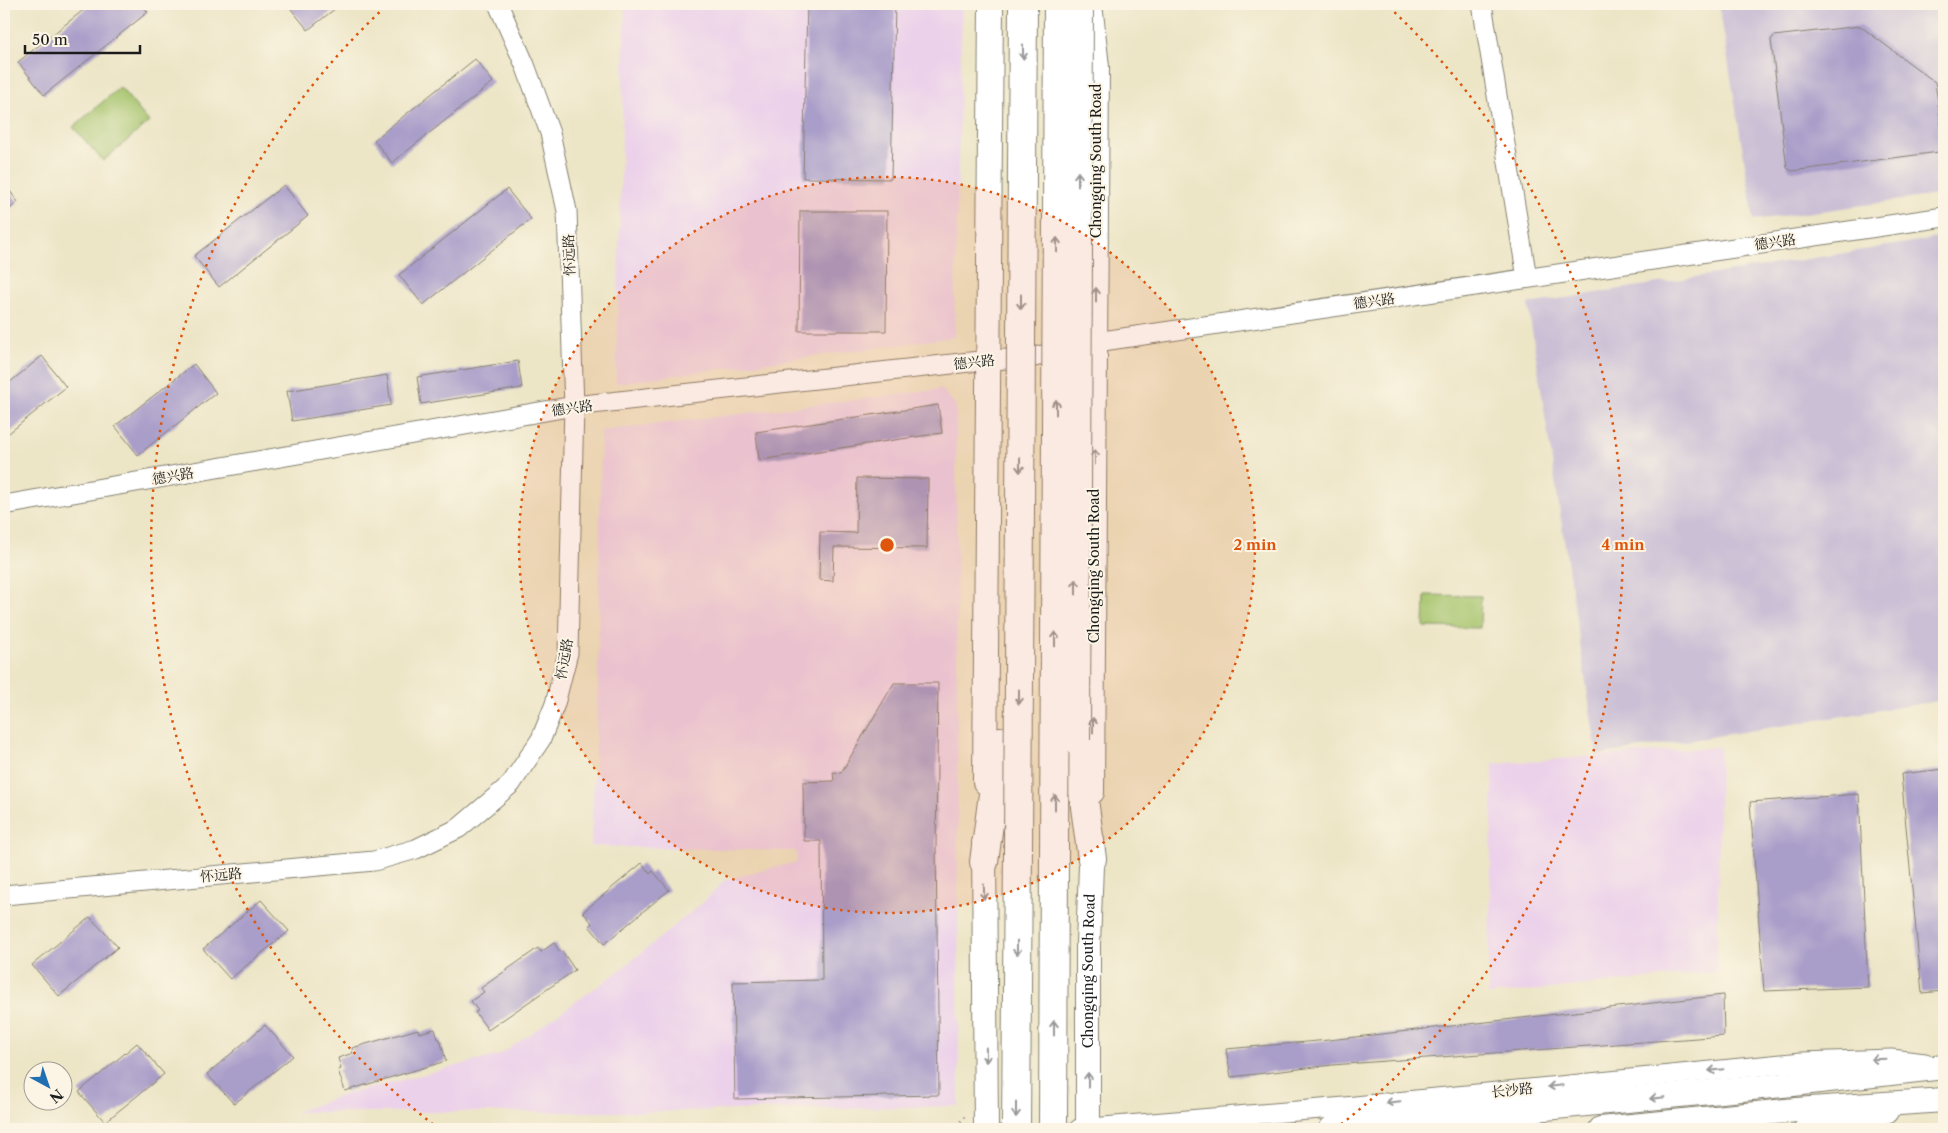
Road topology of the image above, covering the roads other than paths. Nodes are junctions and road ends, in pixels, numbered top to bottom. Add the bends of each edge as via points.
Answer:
1 (498, 4) edge
2 (991, 4) edge
3 (1005, 4) edge
4 (1023, 4) edge
5 (1058, 4) edge
6 (1079, 4) edge
7 (1090, 4) edge
8 (1482, 4) edge
9 (1944, 217) edge
10 (1527, 278) junction
11 (1096, 342) junction
12 (988, 360) junction
13 (574, 406) junction
14 (4, 505) edge
15 (1092, 859) junction
16 (984, 862) junction
17 (4, 895) edge
18 (1944, 1067) edge
19 (1944, 1101) edge
20 (1800, 1120) edge
21 (986, 1129) edge
22 (1016, 1129) edge
23 (1053, 1129) edge
24 (1085, 1129) edge
25 (1331, 1129) edge
26 (1602, 1129) edge

1 - 13 street, 怀远路 via 550,134 567,211
2 - 12 main road
3 - 16 highway via 1000,741
4 -> 22 highway, bridge
23 -> 5 highway, bridge
15 -> 6 highway, bridge via 1076,740
11 -> 7 main road, Chongqing South Road via 1097,67
8 - 10 street
9 - 10 street, 德兴路
10 - 11 street, 德兴路
11 - 12 street, 德兴路 via 1030,358
15 -> 11 main road, Chongqing South Road
12 - 13 street, 德兴路
12 - 16 main road
13 - 14 street, 德兴路
13 - 17 street, 怀远路 via 566,662 555,704 540,739 511,784 467,822 416,849 374,860
24 -> 15 main road, Chongqing South Road
16 -> 21 main road
18 -> 24 street, 长沙路 via 1891,1059 1802,1062
18 -> 25 main road, 长沙路
19 - 20 main road
20 - 26 main road

